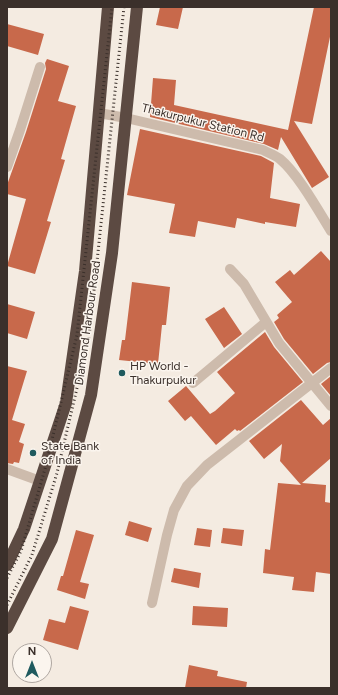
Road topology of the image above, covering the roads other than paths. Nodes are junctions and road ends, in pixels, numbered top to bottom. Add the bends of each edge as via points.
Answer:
1 (108, 7) edge
2 (137, 7) edge
3 (40, 67) dead end
4 (98, 113) junction
5 (126, 118) junction
6 (7, 167) edge
7 (331, 230) edge
8 (230, 269) dead end
9 (266, 322) junction
10 (331, 368) edge
11 (193, 383) dead end
12 (312, 384) junction
13 (331, 406) edge
14 (7, 469) edge
15 (40, 481) junction
16 (7, 566) edge
17 (152, 603) dead end
18 (7, 628) edge

1 - 4 highway, Diamond Harbour Road
2 - 5 highway, Diamond Harbour Road
3 - 6 street
4 - 5 street, Thakurpukur Station Rd
4 - 15 highway, Diamond Harbour Road via 85,271 66,403
5 - 7 street, Thakurpukur Station Rd via 263,150 279,159 300,184
5 - 18 highway, Diamond Harbour Road via 112,253 91,395 52,539
8 - 9 street via 244,284
9 - 11 street
9 - 12 street via 278,343
10 - 12 street
12 - 13 street
12 - 17 street via 207,465 187,486 174,510 166,534
14 - 15 street
15 - 16 highway, Diamond Harbour Road via 24,529

